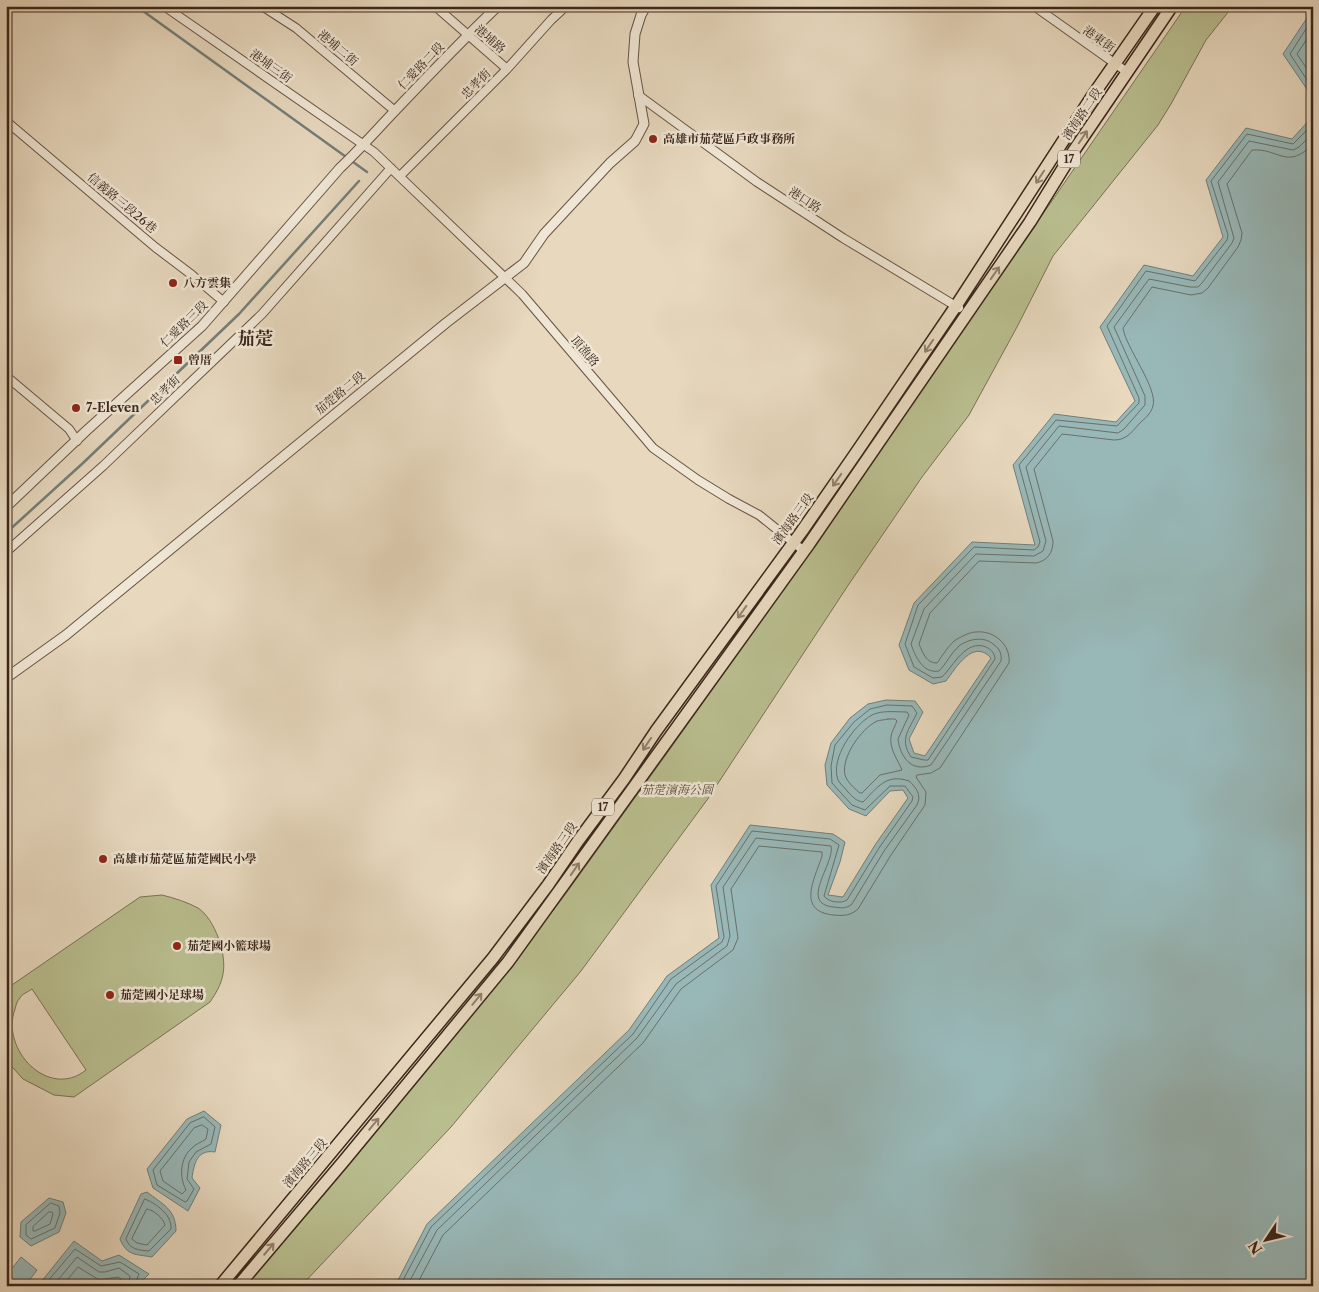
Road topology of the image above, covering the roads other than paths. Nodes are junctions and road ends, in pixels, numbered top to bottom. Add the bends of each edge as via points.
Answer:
1 (164, 6) edge
2 (262, 6) edge
3 (435, 6) edge
4 (498, 6) edge
5 (566, 6) edge
6 (646, 6) edge
7 (1034, 6) edge
8 (1155, 6) edge
9 (1172, 6) edge
10 (469, 35) junction
11 (1115, 64) junction
12 (507, 69) junction
13 (1127, 72) junction
14 (638, 95) junction
15 (395, 111) junction
16 (6, 120) edge
17 (365, 145) junction
18 (391, 168) junction
19 (400, 176) junction
20 (504, 278) junction
21 (224, 302) junction
22 (956, 306) junction
23 (967, 313) junction
24 (6, 376) edge
25 (77, 441) junction
26 (6, 507) edge
27 (794, 542) junction
28 (804, 550) junction
29 (6, 552) edge
30 (6, 678) edge
31 (220, 1286) edge
32 (238, 1286) edge

1 - 17 street, 港埔三街
2 - 15 street, 港埔二街 via 296,28
3 - 10 street, 港埔路
4 - 10 street, 仁愛路二段
5 - 12 street, 忠孝街
6 - 14 street, 茄萣路二段 via 635,34 632,62
7 - 11 street, 港東街
8 - 11 main road, 濱海路二段 / 17
9 - 13 main road, 濱海路二段 / 17
10 - 12 street, 港埔路
10 - 15 street, 仁愛路二段
11 - 13 street, 港東街
11 -> 22 main road, 濱海路二段 / 17
12 - 19 street, 忠孝街
23 -> 13 main road, 濱海路二段 / 17
14 - 20 street, 茄萣路二段 via 644,124 635,141 544,234 524,262
14 - 22 street, 港口路 via 757,182
15 - 17 street, 仁愛路二段
16 - 21 street, 信義路三段26巷
17 - 18 street, 頂漁路
17 - 21 street, 仁愛路三段
18 - 19 street, 頂漁路
18 - 29 street, 忠孝街 via 262,314 103,466
19 - 20 street, 頂漁路
20 - 27 street, 頂漁路 via 522,294 653,448 729,500 759,515
20 - 30 street, 茄萣路二段 via 66,635
21 - 25 street, 仁愛路三段
22 - 23 street, 港口路
22 -> 27 main road, 濱海路三段 / 17
23 - 28 main road, 17
24 - 25 street via 70,429
25 - 26 street, 仁愛路三段
27 - 28 street, 頂漁路
27 -> 31 main road, 濱海路三段 / 17 via 493,958
32 -> 28 main road, 17 via 508,962

